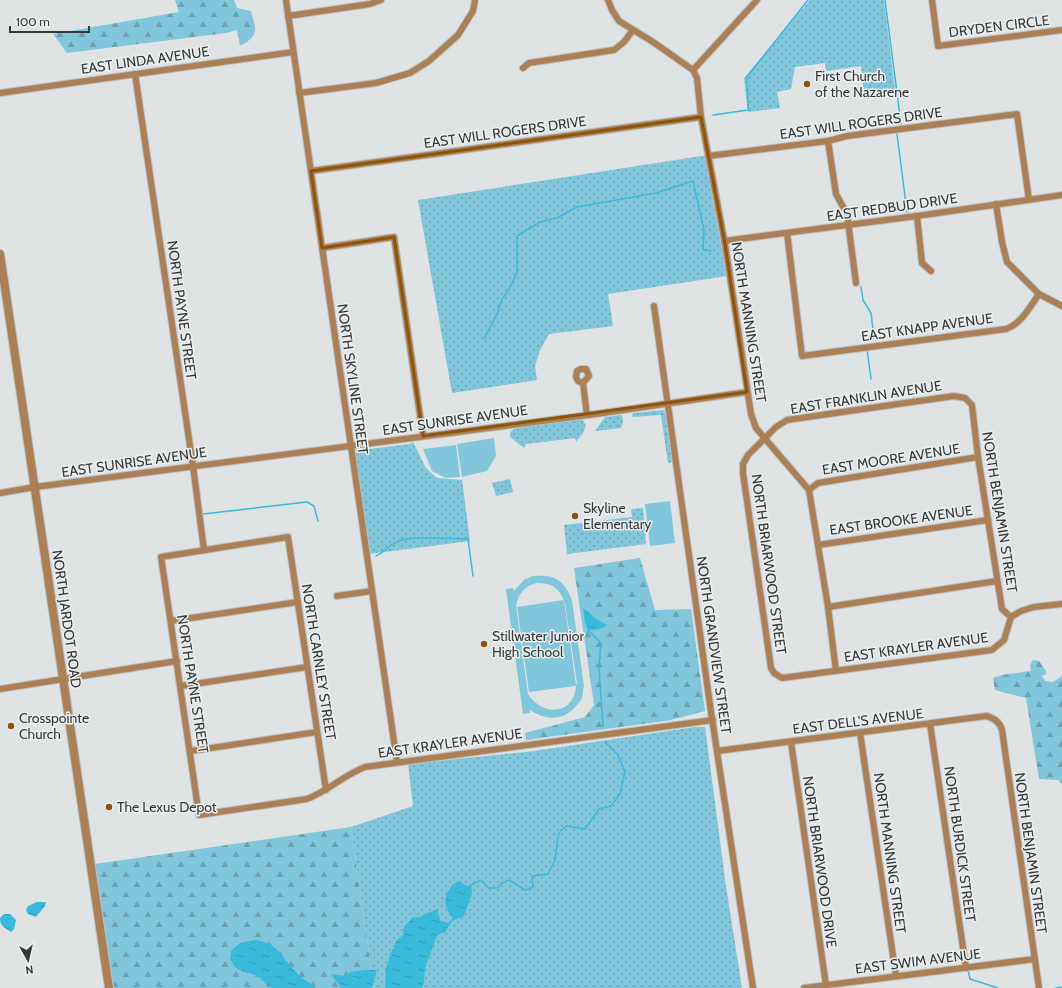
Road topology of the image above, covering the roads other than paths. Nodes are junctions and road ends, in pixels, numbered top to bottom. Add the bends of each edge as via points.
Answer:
1 (286, 0) edge
2 (381, 0) edge
3 (475, 0) edge
4 (608, 0) edge
5 (757, 0) edge
6 (932, 0) edge
7 (288, 16) junction
8 (633, 30) junction
9 (1062, 30) edge
10 (293, 52) junction
11 (524, 68) dead end
12 (693, 70) junction
13 (135, 74) junction
14 (0, 93) edge
15 (299, 93) junction
16 (702, 117) junction
17 (828, 141) junction
18 (708, 156) junction
19 (311, 171) junction
20 (1062, 194) edge
21 (1029, 200) junction
22 (996, 204) junction
23 (917, 216) junction
24 (849, 225) junction
25 (787, 233) junction
26 (724, 241) junction
27 (322, 248) junction
28 (0, 257) edge
29 (931, 271) dead end
30 (856, 283) dead end
31 (1039, 294) junction
32 (654, 306) dead end
33 (1062, 306) edge
34 (583, 384) dead end
35 (747, 392) junction
36 (668, 404) junction
37 (972, 405) joint
38 (587, 415) junction
39 (423, 436) junction
40 (766, 438) junction
41 (350, 446) junction
42 (978, 456) junction
43 (193, 466) junction
44 (35, 487) junction
45 (809, 490) junction
46 (0, 493) edge
47 (988, 520) junction
48 (818, 545) junction
49 (204, 550) junction
50 (997, 581) junction
51 (372, 591) junction
52 (337, 596) dead end
53 (298, 602) junction
54 (1062, 604) edge
55 (828, 607) junction
56 (1011, 617) junction
57 (171, 621) junction
58 (177, 661) junction
59 (308, 667) junction
60 (836, 671) junction
61 (776, 675) joint
62 (62, 678) junction
63 (181, 686) junction
64 (0, 689) edge
65 (713, 720) junction
66 (999, 723) joint
67 (930, 724) junction
68 (317, 732) junction
69 (860, 733) junction
70 (791, 742) junction
71 (191, 751) junction
72 (717, 751) junction
73 (397, 762) junction
74 (326, 790) junction
75 (199, 815) joint
76 (1035, 959) junction
77 (966, 968) junction
78 (896, 976) junction
79 (826, 985) junction
80 (109, 988) edge
81 (753, 988) edge
82 (804, 988) edge
83 (1040, 988) edge

1 - 7 street, NORTH SKYLINE STREET
2 - 7 street via 370,4
3 - 15 street via 473,11 458,35 429,61 410,73 376,83
4 - 8 street via 619,21
5 - 12 street
6 - 9 street, DRYDEN CIRCLE via 938,46
7 - 10 street, NORTH SKYLINE STREET
8 - 11 street via 614,50 529,63
8 - 12 street
10 - 13 street, EAST LINDA AVENUE
10 - 15 street, NORTH SKYLINE STREET
12 - 16 street, NORTH MANNING STREET via 697,78
13 - 14 street, EAST LINDA AVENUE
13 - 43 street, NORTH PAYNE STREET
15 - 19 street, NORTH SKYLINE STREET
16 - 18 street, NORTH MANNING STREET
16 - 19 street, EAST WILL ROGERS DRIVE
17 - 18 street, EAST WILL ROGERS DRIVE
17 - 21 street, EAST WILL ROGERS DRIVE via 847,136 1017,114
17 - 24 street via 836,194 847,214
18 - 26 street, NORTH MANNING STREET
19 - 27 street, NORTH SKYLINE STREET
20 - 21 street, EAST REDBUD DRIVE
21 - 22 street, EAST REDBUD DRIVE
22 - 23 street, EAST REDBUD DRIVE
22 - 31 street via 1007,262
23 - 24 street, EAST REDBUD DRIVE
23 - 29 street via 922,263
24 - 25 street, EAST REDBUD DRIVE
24 - 30 street
25 - 26 street, EAST REDBUD DRIVE
25 - 31 street, EAST KNAPP AVENUE via 802,356 1006,329 1018,322
26 - 35 street, NORTH MANNING STREET
27 - 39 street via 394,237
27 - 41 street, NORTH SKYLINE STREET
28 - 44 street, NORTH JARDOT ROAD
31 - 33 street
32 - 36 street, NORTH GRANDVIEW STREET
34 - 38 street
35 - 36 street, EAST SUNRISE AVENUE
35 - 40 street, NORTH MANNING STREET via 756,428
36 - 38 street, EAST SUNRISE AVENUE
36 - 65 street, NORTH GRANDVIEW STREET
37 - 40 street, EAST FRANKLIN AVENUE via 965,398 954,396 787,420
37 - 42 street, NORTH BENJAMIN STREET
38 - 39 street, EAST SUNRISE AVENUE
39 - 41 street, EAST SUNRISE AVENUE
40 - 45 street, NORTH MANNING STREET
40 - 61 street, NORTH BRIARWOOD STREET via 748,454 743,464 743,473 771,668
41 - 43 street, EAST SUNRISE AVENUE
41 - 51 street, NORTH SKYLINE STREET
42 - 45 street, EAST MOORE AVENUE via 818,483
42 - 47 street, NORTH BENJAMIN STREET
43 - 44 street, EAST SUNRISE AVENUE
43 - 49 street, NORTH PAYNE STREET
44 - 46 street, EAST SUNRISE AVENUE
44 - 62 street, NORTH JARDOT ROAD
45 - 48 street
47 - 48 street, EAST BROOKE AVENUE
47 - 50 street, NORTH BENJAMIN STREET
48 - 55 street
49 - 53 street, NORTH CARNLEY STREET via 288,537
49 - 57 street, NORTH PAYNE STREET via 161,557
50 - 55 street
50 - 56 street, NORTH BENJAMIN STREET via 1002,609
51 - 52 street
51 - 73 street, NORTH SKYLINE STREET
53 - 57 street
53 - 59 street, NORTH CARNLEY STREET
54 - 56 street via 1034,607
55 - 60 street
56 - 60 street, EAST KRAYLER AVENUE via 1004,640 992,650
57 - 58 street, NORTH PAYNE STREET
58 - 62 street
58 - 63 street, NORTH PAYNE STREET
59 - 63 street
59 - 68 street, NORTH CARNLEY STREET
60 - 61 street, EAST KRAYLER AVENUE via 787,678
62 - 64 street
62 - 80 street, NORTH JARDOT ROAD
63 - 71 street, NORTH PAYNE STREET
65 - 72 street, NORTH GRANDVIEW STREET
65 - 73 street, EAST KRAYLER AVENUE
66 - 67 street, EAST DELL'S AVENUE via 994,718 986,716
66 - 76 street, NORTH BENJAMIN STREET
67 - 69 street, EAST DELL'S AVENUE
67 - 77 street, NORTH BURDICK STREET
68 - 71 street
68 - 74 street, NORTH CARNLEY STREET
69 - 70 street, EAST DELL'S AVENUE
69 - 78 street, NORTH MANNING STREET
70 - 72 street, EAST DELL'S AVENUE
70 - 79 street, NORTH BRIARWOOD DRIVE
71 - 75 street, NORTH PAYNE STREET
72 - 81 street, NORTH GRANDVIEW STREET
73 - 74 street, EAST KRAYLER AVENUE via 353,772
74 - 75 street, EAST KRAYLER AVENUE via 307,799
76 - 77 street, EAST SWIM AVENUE
76 - 83 street, NORTH BENJAMIN STREET
77 - 78 street, EAST SWIM AVENUE
78 - 79 street, EAST SWIM AVENUE
79 - 82 street, EAST SWIM AVENUE

